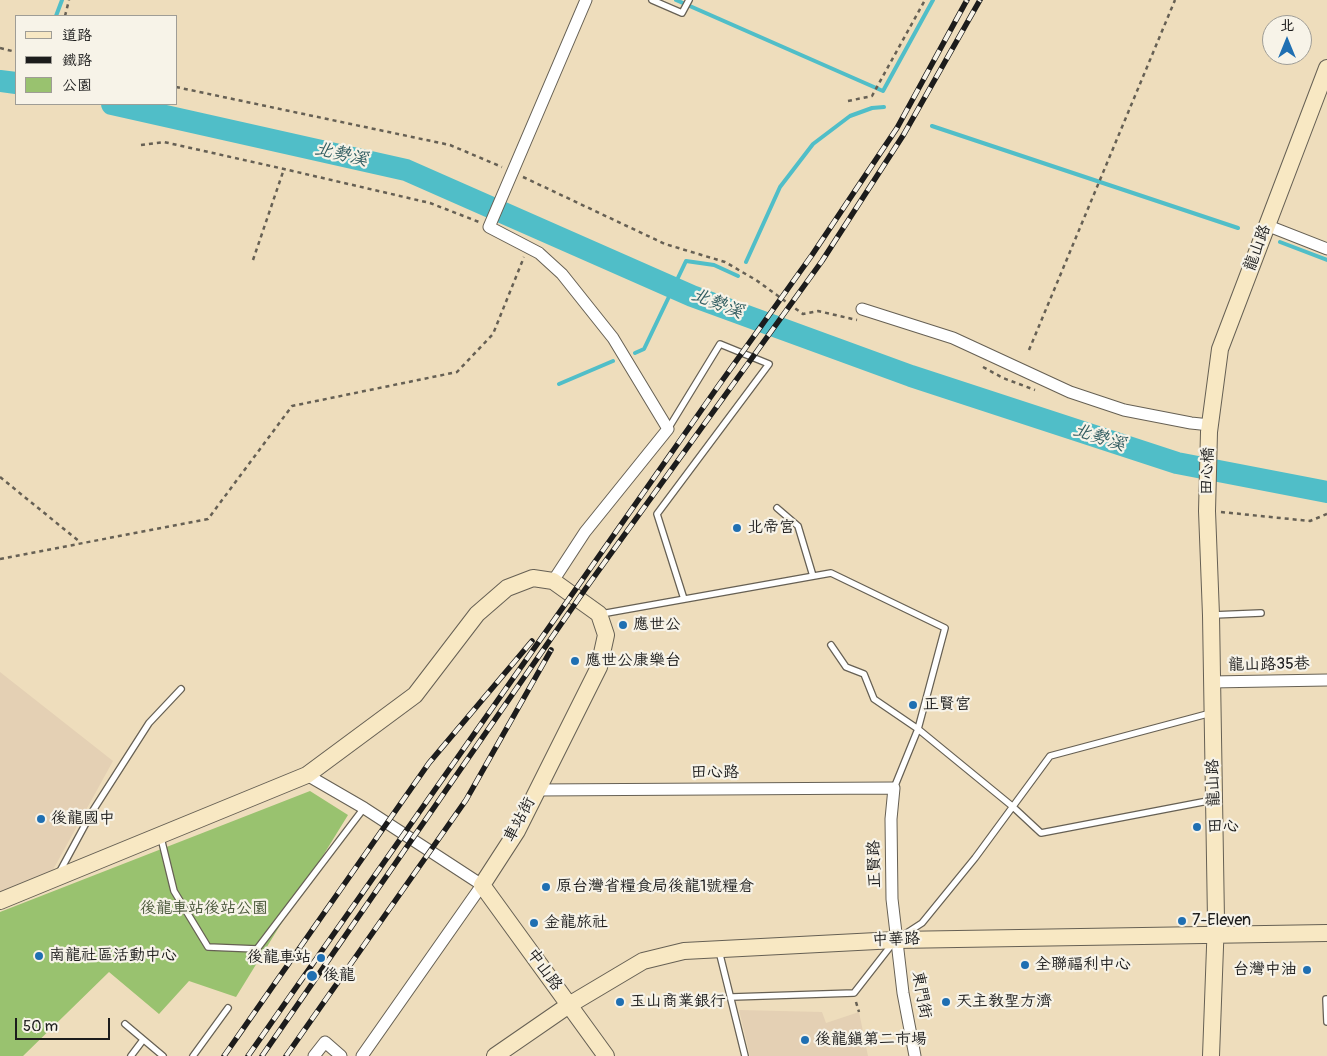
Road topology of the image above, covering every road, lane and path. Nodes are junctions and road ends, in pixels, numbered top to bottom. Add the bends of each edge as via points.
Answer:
1 (69, 0) edge
2 (586, 0) edge
3 (652, 0) edge
4 (689, 0) edge
5 (925, 0) edge
6 (1175, 0) edge
7 (65, 15) edge
8 (0, 48) edge
9 (15, 52) edge
10 (1327, 68) edge
11 (178, 87) edge
12 (848, 101) dead end
13 (141, 145) dead end
14 (284, 169) junction
15 (513, 172) junction
16 (489, 226) junction
17 (1266, 226) junction
18 (528, 247) junction
19 (1327, 249) edge
20 (253, 260) dead end
21 (862, 309) dead end
22 (866, 322) dead end
23 (1028, 350) dead end
24 (977, 363) dead end
25 (1038, 391) dead end
26 (1210, 428) junction
27 (668, 429) junction
28 (0, 477) edge
29 (777, 508) dead end
30 (1214, 511) junction
31 (1327, 514) edge
32 (81, 543) junction
33 (0, 559) edge
34 (813, 576) junction
35 (553, 581) junction
36 (684, 599) junction
37 (1261, 613) dead end
38 (599, 614) junction
39 (1211, 615) junction
40 (830, 645) dead end
41 (1327, 680) edge
42 (1212, 682) junction
43 (181, 689) dead end
44 (1211, 713) junction
45 (918, 729) junction
46 (307, 775) junction
47 (894, 788) junction
48 (536, 790) junction
49 (1214, 800) junction
50 (1012, 806) junction
51 (364, 808) junction
52 (160, 836) junction
53 (55, 879) junction
54 (482, 885) junction
55 (0, 901) edge
56 (1327, 932) edge
57 (1216, 935) junction
58 (896, 940) junction
59 (718, 948) junction
60 (732, 997) junction
61 (1326, 999) edge
62 (569, 1005) junction
63 (228, 1008) dead end
64 (1327, 1022) edge
65 (125, 1024) dead end
66 (143, 1040) junction
67 (131, 1056) edge
68 (163, 1056) edge
69 (193, 1056) edge
70 (314, 1056) edge
71 (341, 1056) edge
72 (362, 1056) edge
73 (495, 1056) edge
74 (606, 1056) edge
75 (745, 1056) edge
76 (915, 1056) edge
77 (1211, 1056) edge

1 - 7 path
2 - 15 street
3 - 4 lane via 682,13
5 - 12 path via 872,96
6 - 23 path
8 - 9 path
10 - 17 street, 龍山路
11 - 15 path via 450,145
13 - 14 path via 164,142
14 - 16 path via 430,203
14 - 20 path
15 - 16 street
15 - 22 path via 665,244 724,262 756,280 803,314 818,311
16 - 18 street
17 - 19 street
17 - 26 street, 龍山路 via 1220,349
18 - 27 street via 562,274 613,338
18 - 32 path via 493,334 457,372 292,406 208,519
21 - 26 street via 953,338 1070,392 1124,410
24 - 25 path via 1003,378
26 - 30 street, 田心橋
27 - 35 street via 584,532
27 - 36 lane via 720,344 769,364 657,514
28 - 32 path
29 - 34 lane via 798,526
30 - 31 path via 1310,521
30 - 39 street, 龍山路
32 - 33 path
34 - 36 lane
34 - 45 lane via 831,573 945,628
35 - 38 street
35 - 46 street via 533,578 507,588 477,614 415,695
36 - 38 lane
37 - 39 lane
38 - 48 street, 車站街 via 606,635 599,667 576,718
39 - 42 street, 龍山路
40 - 45 lane via 846,667 864,674 874,699
41 - 42 street, 龍山路35巷
42 - 44 street, 龍山路
43 - 53 lane via 149,723 92,812
44 - 49 street, 龍山路
44 - 50 lane via 1050,756
45 - 47 lane
45 - 50 lane
46 - 51 street
46 - 52 street
47 - 48 street, 田心路
47 - 58 street, 正賢路 via 892,899
48 - 54 street, 車站街 via 517,831
49 - 50 lane via 1041,833
49 - 57 street, 龍山路
50 - 58 lane via 922,923
51 - 52 lane via 257,949 208,948 174,890
51 - 54 street
52 - 53 street
53 - 55 street
54 - 62 street, 中山路
54 - 72 street, 車站街
56 - 57 street, 中華路
57 - 58 street, 中華路
57 - 77 street, 龍山路
58 - 59 street, 中華路
58 - 60 lane via 854,993
58 - 76 street, 東門街
59 - 60 lane
59 - 62 street, 中華路 via 684,951 643,961
60 - 75 lane
61 - 64 lane
62 - 73 street, 中華路
62 - 74 street, 中山路
63 - 69 lane
65 - 66 lane
66 - 67 lane
66 - 68 lane
70 - 71 street via 325,1042

